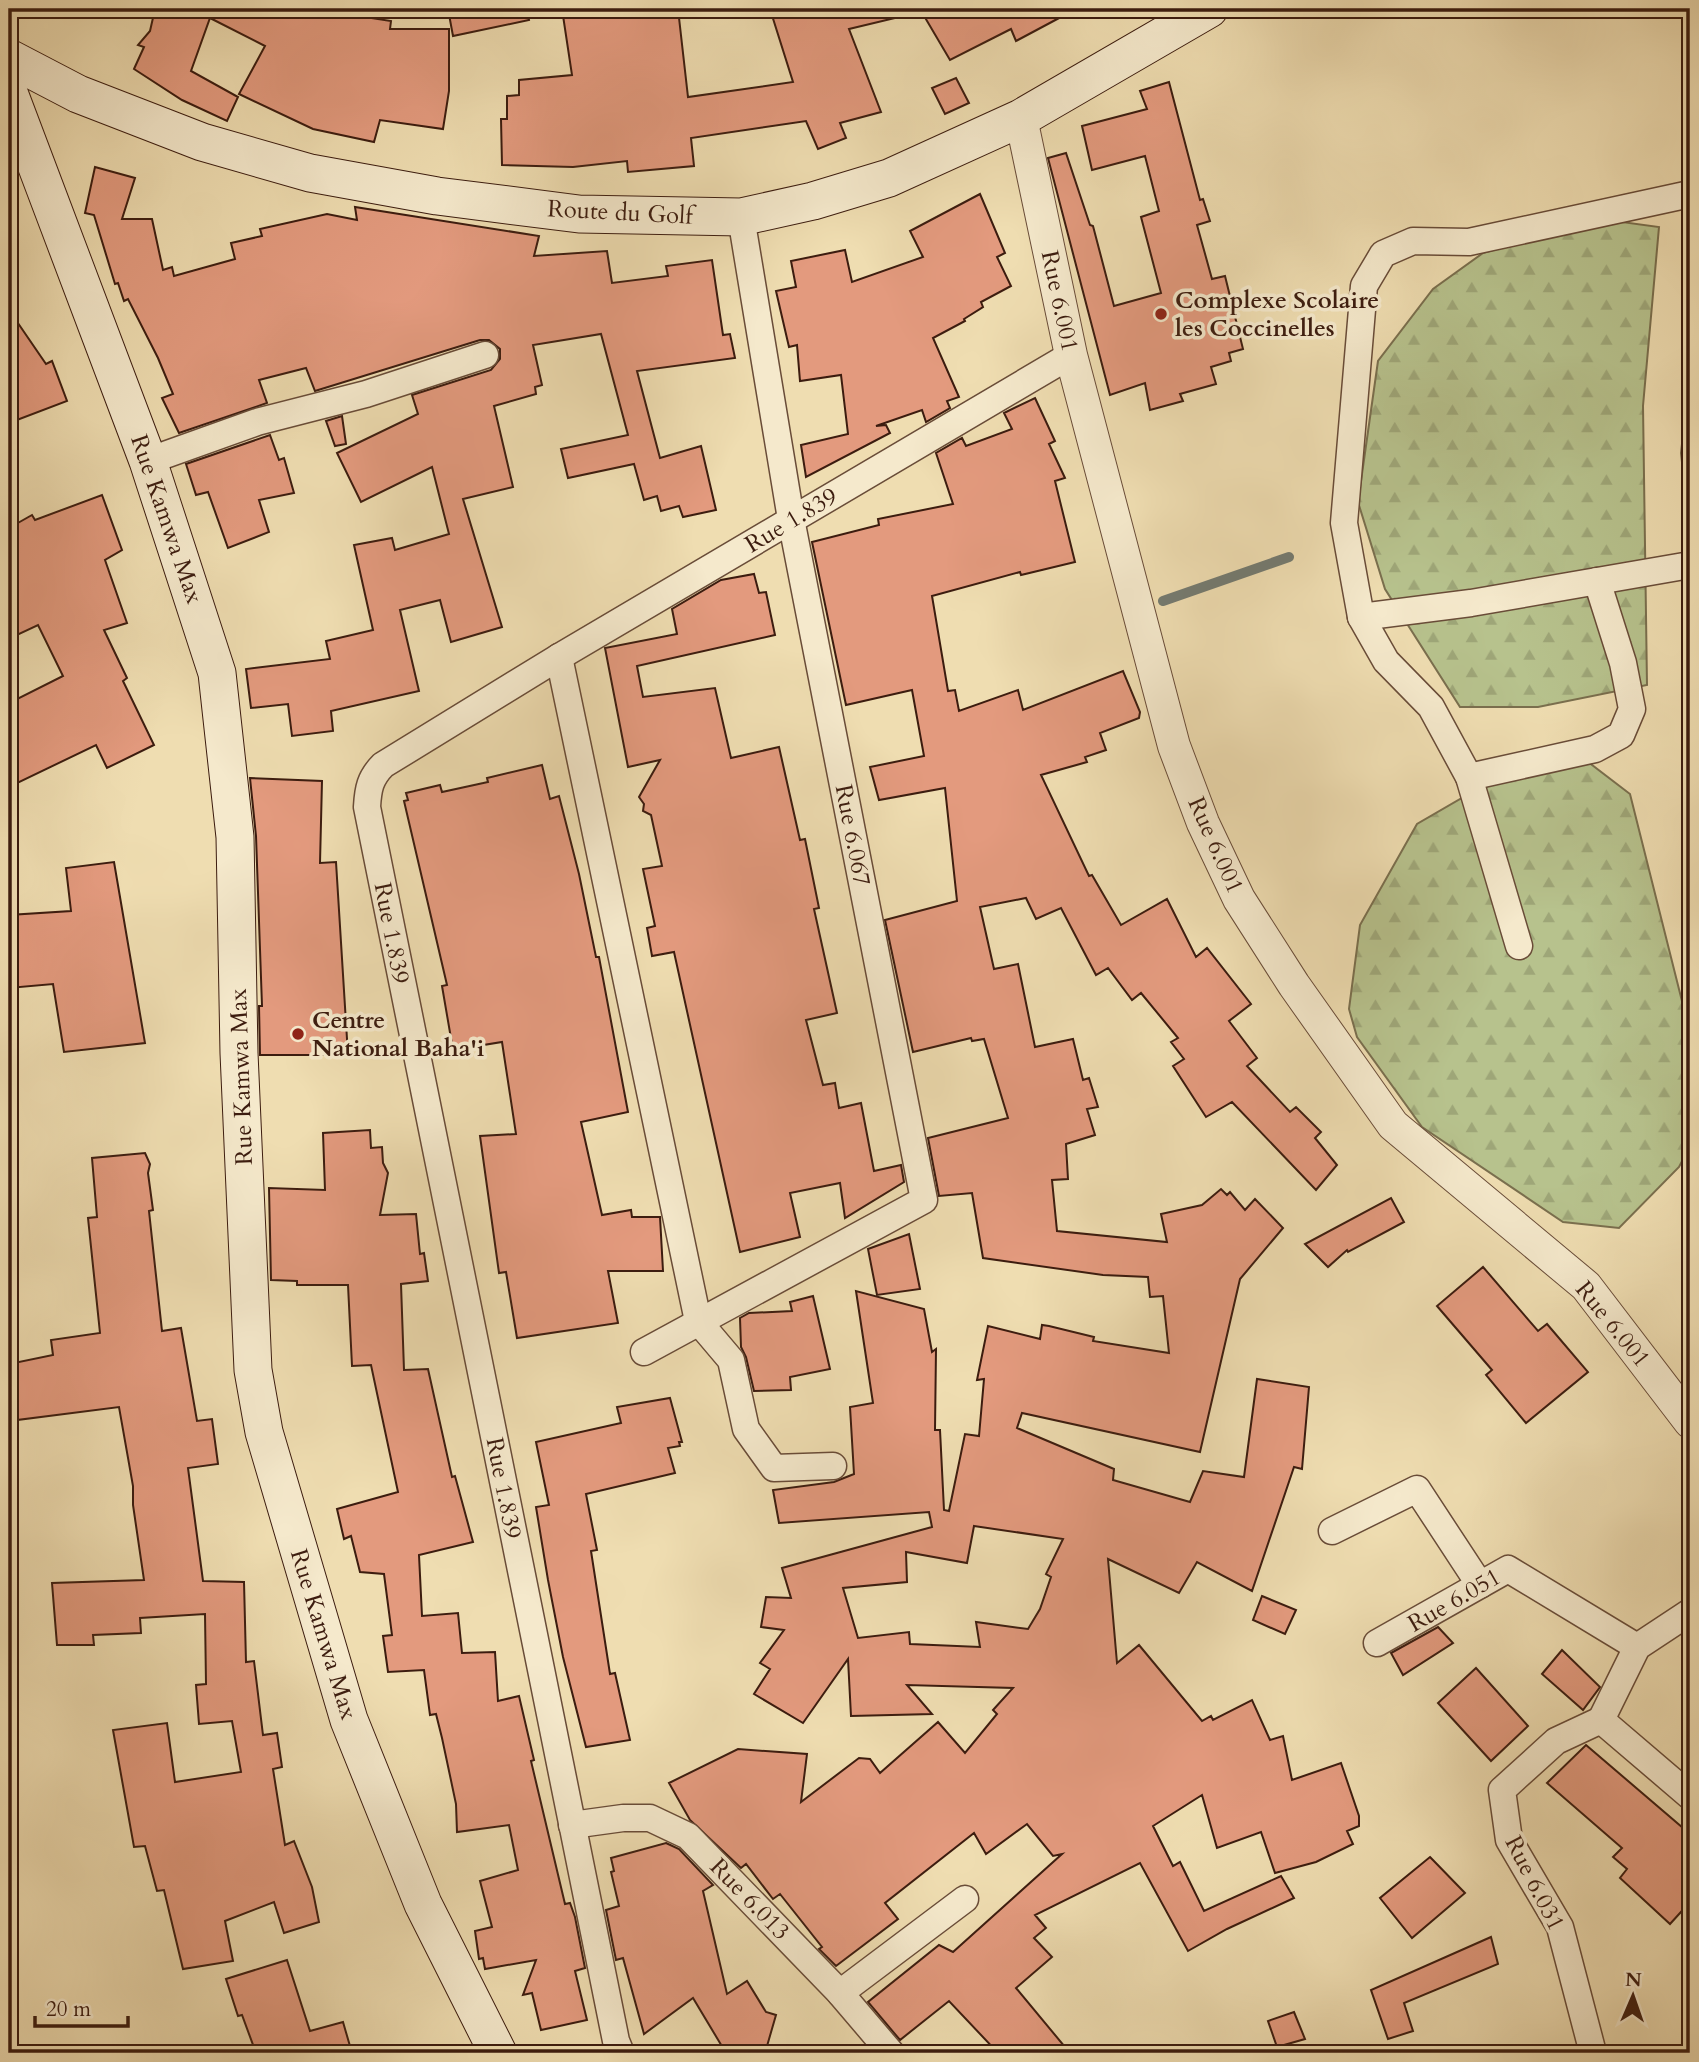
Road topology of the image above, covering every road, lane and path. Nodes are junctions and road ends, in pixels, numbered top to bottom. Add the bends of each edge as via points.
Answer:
1 (1209, 9) edge
2 (9, 58) edge
3 (9, 93) edge
4 (1021, 118) junction
5 (1690, 194) edge
6 (741, 217) junction
7 (485, 355) dead end
8 (1072, 355) junction
9 (148, 461) junction
10 (791, 519) junction
11 (1690, 565) edge
12 (1597, 581) junction
13 (1361, 617) junction
14 (559, 657) junction
15 (1469, 777) junction
16 (1519, 946) dead end
17 (698, 1321) junction
18 (644, 1352) dead end
19 (1690, 1422) edge
20 (833, 1466) dead end
21 (1332, 1531) dead end
22 (1480, 1585) junction
23 (1690, 1612) edge
24 (1377, 1643) dead end
25 (1637, 1647) junction
26 (1601, 1720) junction
27 (1690, 1796) edge
28 (572, 1825) junction
29 (965, 1899) dead end
30 (840, 1993) junction
31 (614, 2049) edge
32 (498, 2053) edge
33 (891, 2053) edge
34 (1593, 2053) edge

1 - 4 main road, Route du Golf
2 - 6 main road, Route du Golf via 78,94 189,137 310,173 437,196 579,214
3 - 9 main road, Rue Kamwa Max
4 - 6 main road, Route du Golf via 889,178
4 - 8 street, Rue 6.001
5 - 13 street via 1469,242 1413,241 1383,254 1364,286 1344,523
6 - 10 street, Rue 6.067
7 - 9 street via 366,394 257,422
8 - 10 street, Rue 1.839
8 - 19 street, Rue 6.001 via 1174,746 1238,899 1393,1125 1586,1286
9 - 32 main road, Rue Kamwa Max via 217,673 227,743 235,838 253,1370 264,1432 349,1720 423,1904
10 - 14 street, Rue 1.839
10 - 17 street, Rue 6.067 via 924,1200
11 - 12 street
12 - 13 street
12 - 15 street via 1632,709 1622,735 1595,749
13 - 15 street via 1386,661 1431,707
14 - 17 street
14 - 28 street, Rue 1.839 via 383,765 368,789 367,807
15 - 16 street
17 - 18 street, Rue 6.067
17 - 20 street via 731,1360 746,1429 774,1468
21 - 22 street via 1417,1489
22 - 24 street, Rue 6.051
22 - 25 street, Rue 6.051 via 1508,1569
23 - 25 street
25 - 26 street
26 - 27 street
26 - 34 street, Rue 6.031 via 1556,1741 1502,1790 1509,1840 1560,1927
28 - 30 street, Rue 6.013 via 650,1818 688,1836
28 - 31 street, Rue 1.839
29 - 30 street
30 - 33 street, Rue 6.013

